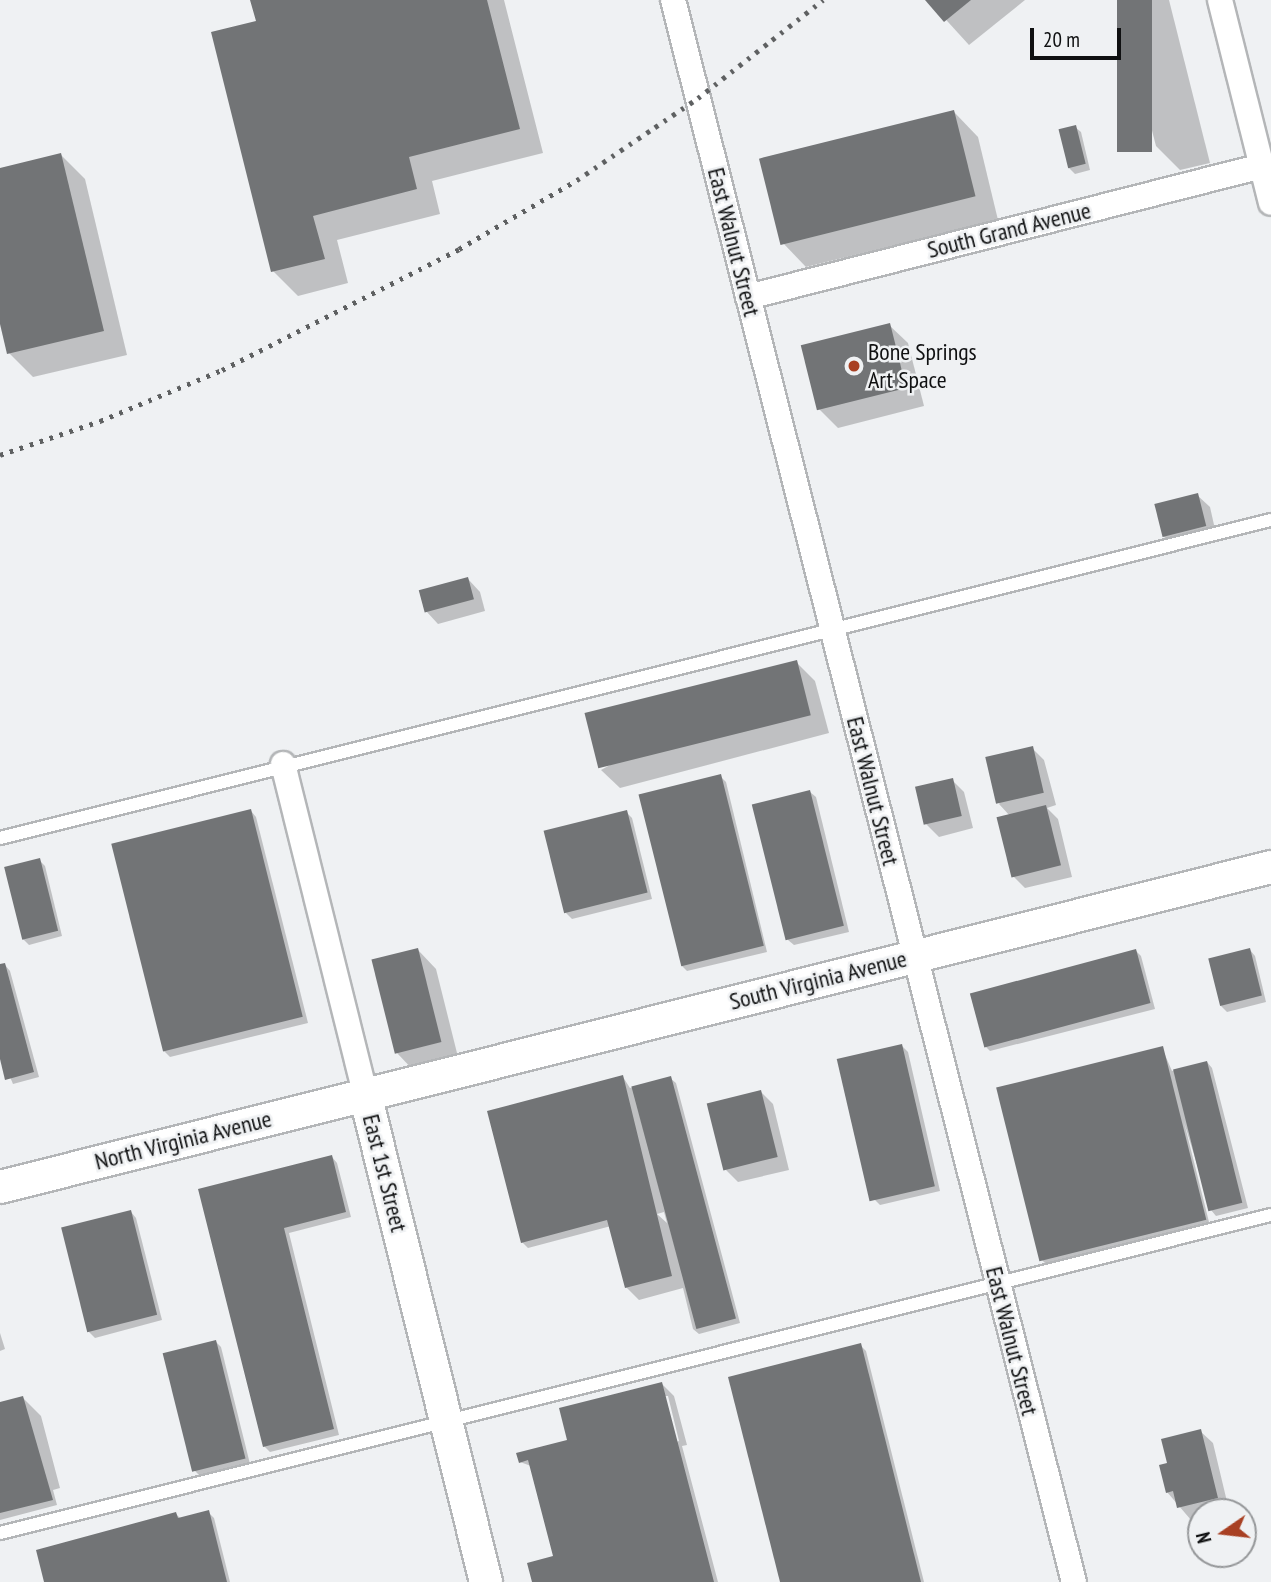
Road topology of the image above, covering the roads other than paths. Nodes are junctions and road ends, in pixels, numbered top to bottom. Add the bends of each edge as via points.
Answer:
1 (673, 0) edge
2 (1220, 0) edge
3 (1266, 164) edge
4 (1271, 202) edge
5 (748, 297) junction
6 (1271, 520) edge
7 (832, 631) junction
8 (283, 764) junction
9 (0, 838) edge
10 (1271, 867) edge
11 (915, 956) junction
12 (366, 1094) junction
13 (0, 1187) edge
14 (1271, 1215) edge
15 (998, 1283) junction
16 (446, 1419) junction
17 (0, 1532) edge
18 (486, 1582) edge
19 (1074, 1582) edge

1 - 5 street, East Walnut Street
2 - 3 street
3 - 4 street
3 - 5 street, South Grand Avenue
5 - 7 street, East Walnut Street
6 - 7 lane
7 - 8 lane
7 - 11 street, East Walnut Street
8 - 9 lane
8 - 12 street, East 1st Street
10 - 11 street, South Virginia Avenue
11 - 12 street, South Virginia Avenue
11 - 15 street, East Walnut Street
12 - 13 street, North Virginia Avenue
12 - 16 street, East 1st Street
14 - 15 lane
15 - 16 lane
15 - 19 street, East Walnut Street
16 - 17 lane
16 - 18 street, East 1st Street

